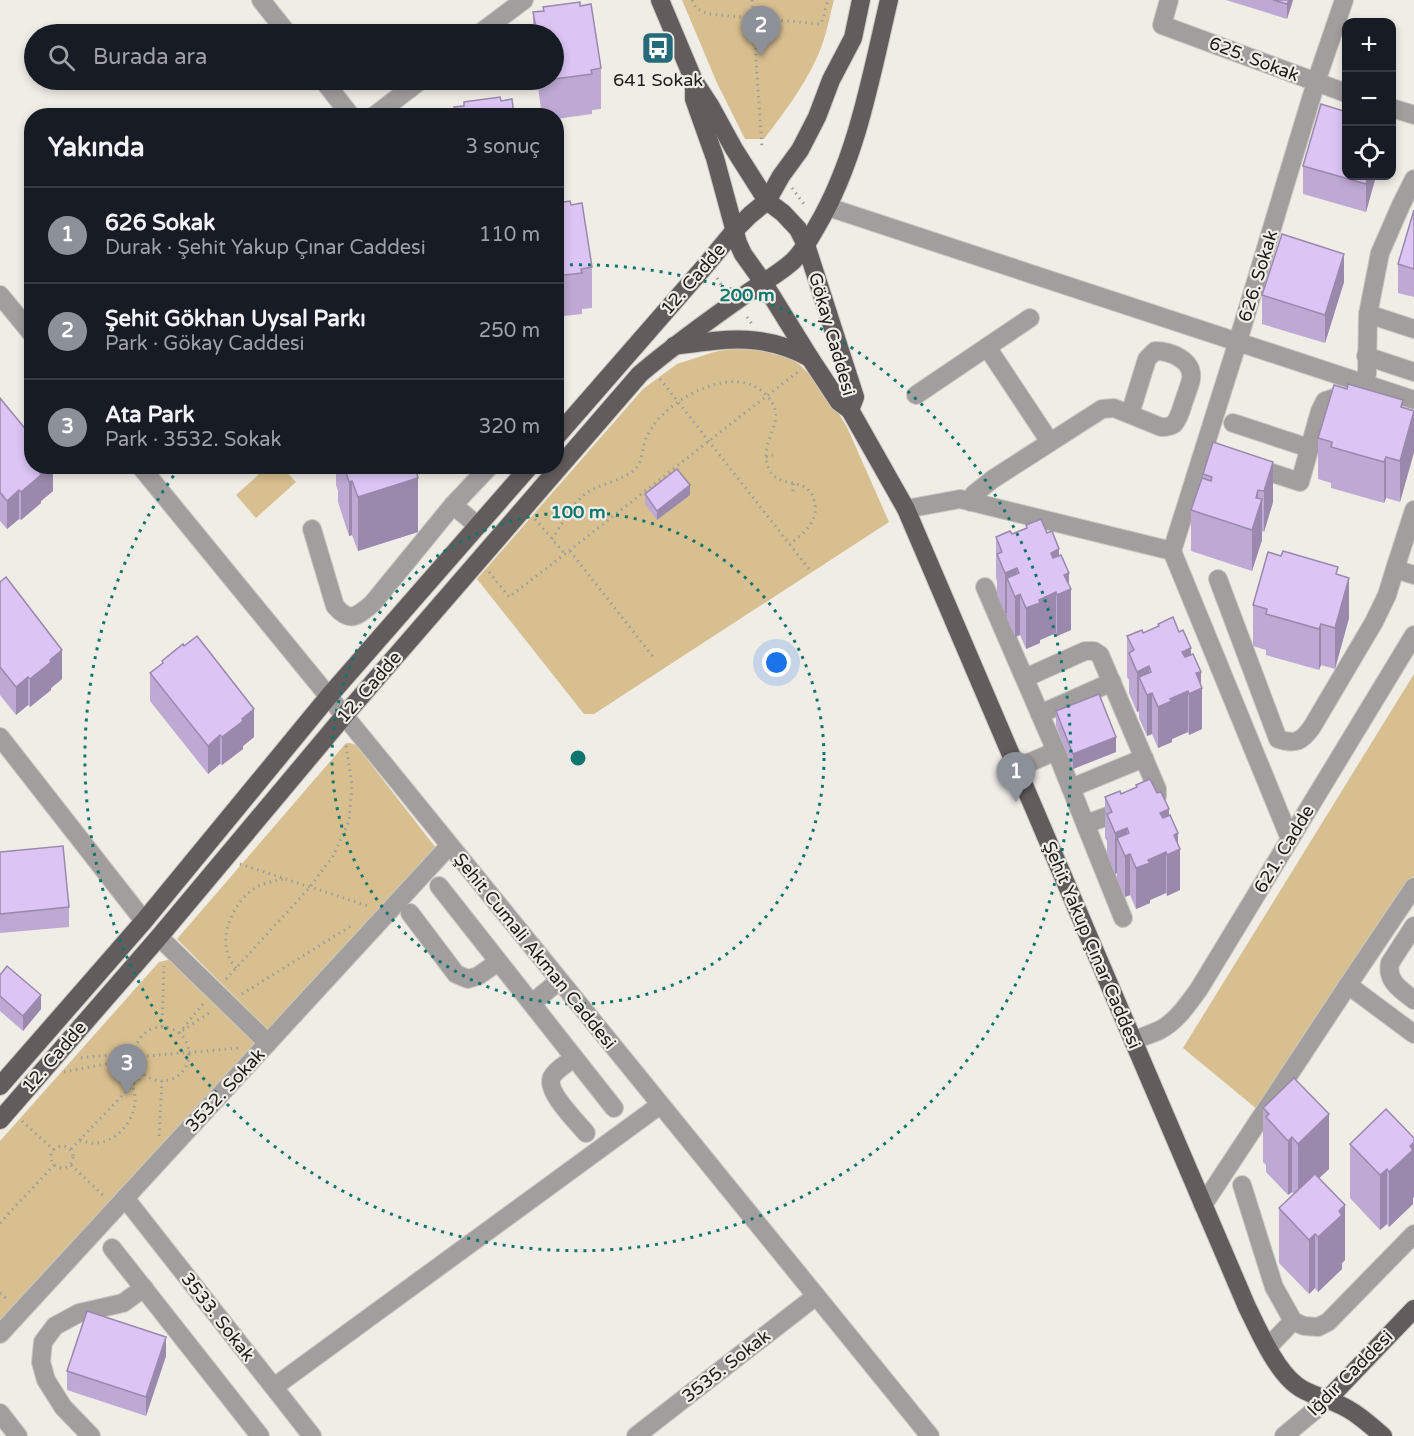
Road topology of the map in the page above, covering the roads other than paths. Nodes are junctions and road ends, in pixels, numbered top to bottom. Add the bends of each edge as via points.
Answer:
1 (261, 0) edge
2 (524, 0) edge
3 (660, 0) edge
4 (861, 0) edge
5 (889, 0) edge
6 (1168, 0) edge
7 (1344, 0) edge
8 (280, 24) edge
9 (492, 24) edge
10 (694, 81) junction
11 (1316, 82) junction
12 (331, 90) edge
13 (408, 90) edge
14 (1342, 91) edge
15 (345, 108) edge
16 (384, 108) edge
17 (1396, 109) edge
18 (1414, 115) edge
19 (1414, 179) edge
20 (767, 201) junction
21 (828, 207) junction
22 (1407, 207) edge
23 (735, 230) junction
24 (806, 245) junction
25 (763, 282) junction
26 (0, 295) edge
27 (1368, 314) junction
28 (1030, 318) dead end
29 (24, 324) edge
30 (1414, 329) edge
31 (1238, 341) junction
32 (673, 346) junction
33 (987, 347) junction
34 (804, 365) junction
35 (1414, 372) edge
36 (916, 395) dead end
37 (1414, 400) edge
38 (1368, 408) edge
39 (850, 410) junction
40 (1130, 414) dead end
41 (1233, 423) dead end
42 (564, 425) edge
43 (1050, 442) junction
44 (1309, 448) junction
45 (1233, 460) edge
46 (564, 462) edge
47 (147, 474) edge
48 (482, 474) edge
49 (523, 474) edge
50 (553, 474) edge
51 (971, 502) junction
52 (453, 505) junction
53 (906, 509) junction
54 (1414, 510) edge
55 (478, 526) junction
56 (312, 529) dead end
57 (1172, 551) junction
58 (1395, 569) junction
59 (1414, 575) edge
60 (1218, 579) dead end
61 (985, 586) dead end
62 (1414, 635) edge
63 (1024, 678) junction
64 (1112, 682) junction
65 (329, 696) junction
66 (1040, 714) junction
67 (344, 716) junction
68 (0, 737) edge
69 (1056, 751) junction
70 (1144, 758) junction
71 (1017, 768) junction
72 (1071, 788) junction
73 (1086, 824) junction
74 (1290, 840) junction
75 (449, 846) junction
76 (439, 886) dead end
77 (1414, 887) edge
78 (410, 913) dead end
79 (1123, 918) dead end
80 (144, 921) junction
81 (1414, 926) edge
82 (159, 937) junction
83 (498, 962) junction
84 (559, 981) junction
85 (1348, 985) junction
86 (1414, 1000) edge
87 (532, 1003) junction
88 (1414, 1034) edge
89 (1133, 1041) junction
90 (268, 1043) junction
91 (574, 1058) junction
92 (0, 1086) edge
93 (660, 1105) junction
94 (614, 1108) dead end
95 (0, 1120) edge
96 (586, 1133) dead end
97 (1242, 1185) dead end
98 (120, 1203) junction
99 (1203, 1205) junction
100 (1414, 1234) edge
101 (112, 1248) dead end
102 (144, 1288) junction
103 (816, 1296) junction
104 (1414, 1309) edge
105 (1293, 1321) junction
106 (0, 1334) edge
107 (1268, 1347) junction
108 (274, 1387) junction
109 (1327, 1400) junction
110 (0, 1413) edge
111 (657, 1430) edge
112 (18, 1436) edge
113 (91, 1436) edge
114 (260, 1436) edge
115 (312, 1436) edge
116 (636, 1436) edge
117 (930, 1436) edge
118 (1284, 1436) edge
119 (1383, 1436) edge

1 - 8 street
2 - 9 street
3 - 10 main road
4 - 20 main road via 853,38 817,117
5 - 21 main road via 862,111
6 - 11 street, 625. Sokak via 1162,24
7 - 11 street, 626. Sokak
10 - 20 main road
10 - 23 main road via 694,99
11 - 14 street, 625. Sokak
11 - 31 street, 626. Sokak
12 - 15 street
13 - 16 street
17 - 18 street
19 - 22 street
20 - 23 main road
20 - 24 main road via 798,229
21 - 24 main road
21 - 31 street
22 - 27 street via 1380,253
23 - 25 main road via 743,254
23 - 42 main road, 12. Cadde
24 - 25 main road via 786,267
24 - 39 main road, Gökay Caddesi via 855,397
25 - 32 main road, 12. Cadde
25 - 34 main road, Gökay Caddesi
26 - 29 street
27 - 30 street
27 - 35 street via 1367,365
28 - 33 street
31 - 37 street
31 - 57 street, 626. Sokak
32 - 34 main road via 760,340 799,352
32 - 46 main road, 12. Cadde via 640,374
33 - 36 street
33 - 43 street
34 - 39 main road, Gökay Caddesi
38 - 44 street via 1334,398 1325,401
39 - 53 main road, Şehit Yakup Çınar Caddesi
40 - 43 street via 1114,408 1102,409
41 - 44 street
43 - 51 street via 993,479 974,494
44 - 45 street via 1300,482
47 - 65 street, Şehit Cumali Akman Caddesi
48 - 52 street
49 - 55 main road, 12. Cadde
50 - 67 main road, 12. Cadde
51 - 53 street via 957,499
51 - 57 street
52 - 55 street
52 - 56 street via 372,604 350,617 335,606
53 - 71 main road, Şehit Yakup Çınar Caddesi
54 - 58 street
55 - 65 main road, 12. Cadde
57 - 74 street
58 - 59 street
58 - 60 street via 1374,622 1312,727 1296,742 1278,739
61 - 63 street
62 - 74 street, 621. Cadde
63 - 64 street via 1085,651 1094,651 1100,655
63 - 66 street
64 - 66 street
64 - 70 street
65 - 67 street, Şehit Cumali Akman Caddesi
65 - 80 main road, 12. Cadde
66 - 69 street
67 - 75 street, Şehit Cumali Akman Caddesi
67 - 82 main road, 12. Cadde
68 - 80 street
69 - 71 street
69 - 72 street
70 - 72 street
70 - 73 street via 1157,796
71 - 89 main road, Şehit Yakup Çınar Caddesi
72 - 73 street
73 - 79 street
74 - 89 street, 621. Cadde via 1184,1010 1161,1029
75 - 84 street, Şehit Cumali Akman Caddesi
75 - 90 street, 3532. Sokak
76 - 83 street
77 - 85 street
78 - 83 street via 456,974 468,979
80 - 92 main road, 12. Cadde
81 - 86 street via 1389,969 1397,987
82 - 90 street
82 - 95 main road, 12. Cadde
83 - 87 street
84 - 87 street
84 - 93 street, Şehit Cumali Akman Caddesi
85 - 88 street
85 - 99 street
87 - 91 street
89 - 99 main road, Şehit Yakup Çınar Caddesi
90 - 98 street, 3532. Sokak
91 - 94 street
91 - 96 street via 552,1077 550,1084 554,1095
93 - 103 street, Şehit Cumali Akman Caddesi
93 - 108 street
97 - 105 street via 1274,1287
98 - 106 street, 3532. Sokak
98 - 108 street, 3533. Sokak
99 - 107 main road, Şehit Yakup Çınar Caddesi
100 - 105 street via 1328,1322 1318,1327
101 - 102 street
102 - 113 street via 123,1303 80,1313 55,1326 43,1342 40,1362 46,1380 63,1407
102 - 114 street
103 - 111 street, 3535. Sokak
103 - 117 street, Şehit Cumali Akman Caddesi
104 - 109 main road, Iğdır Caddesi
105 - 107 street
107 - 109 main road, Şehit Yakup Çınar Caddesi via 1295,1385
108 - 115 street, 3533. Sokak
109 - 118 street, Iğdır Caddesi
109 - 119 main road, Şehit Yakup Çınar Caddesi via 1351,1410
110 - 112 street
111 - 116 street, 3535. Sokak

